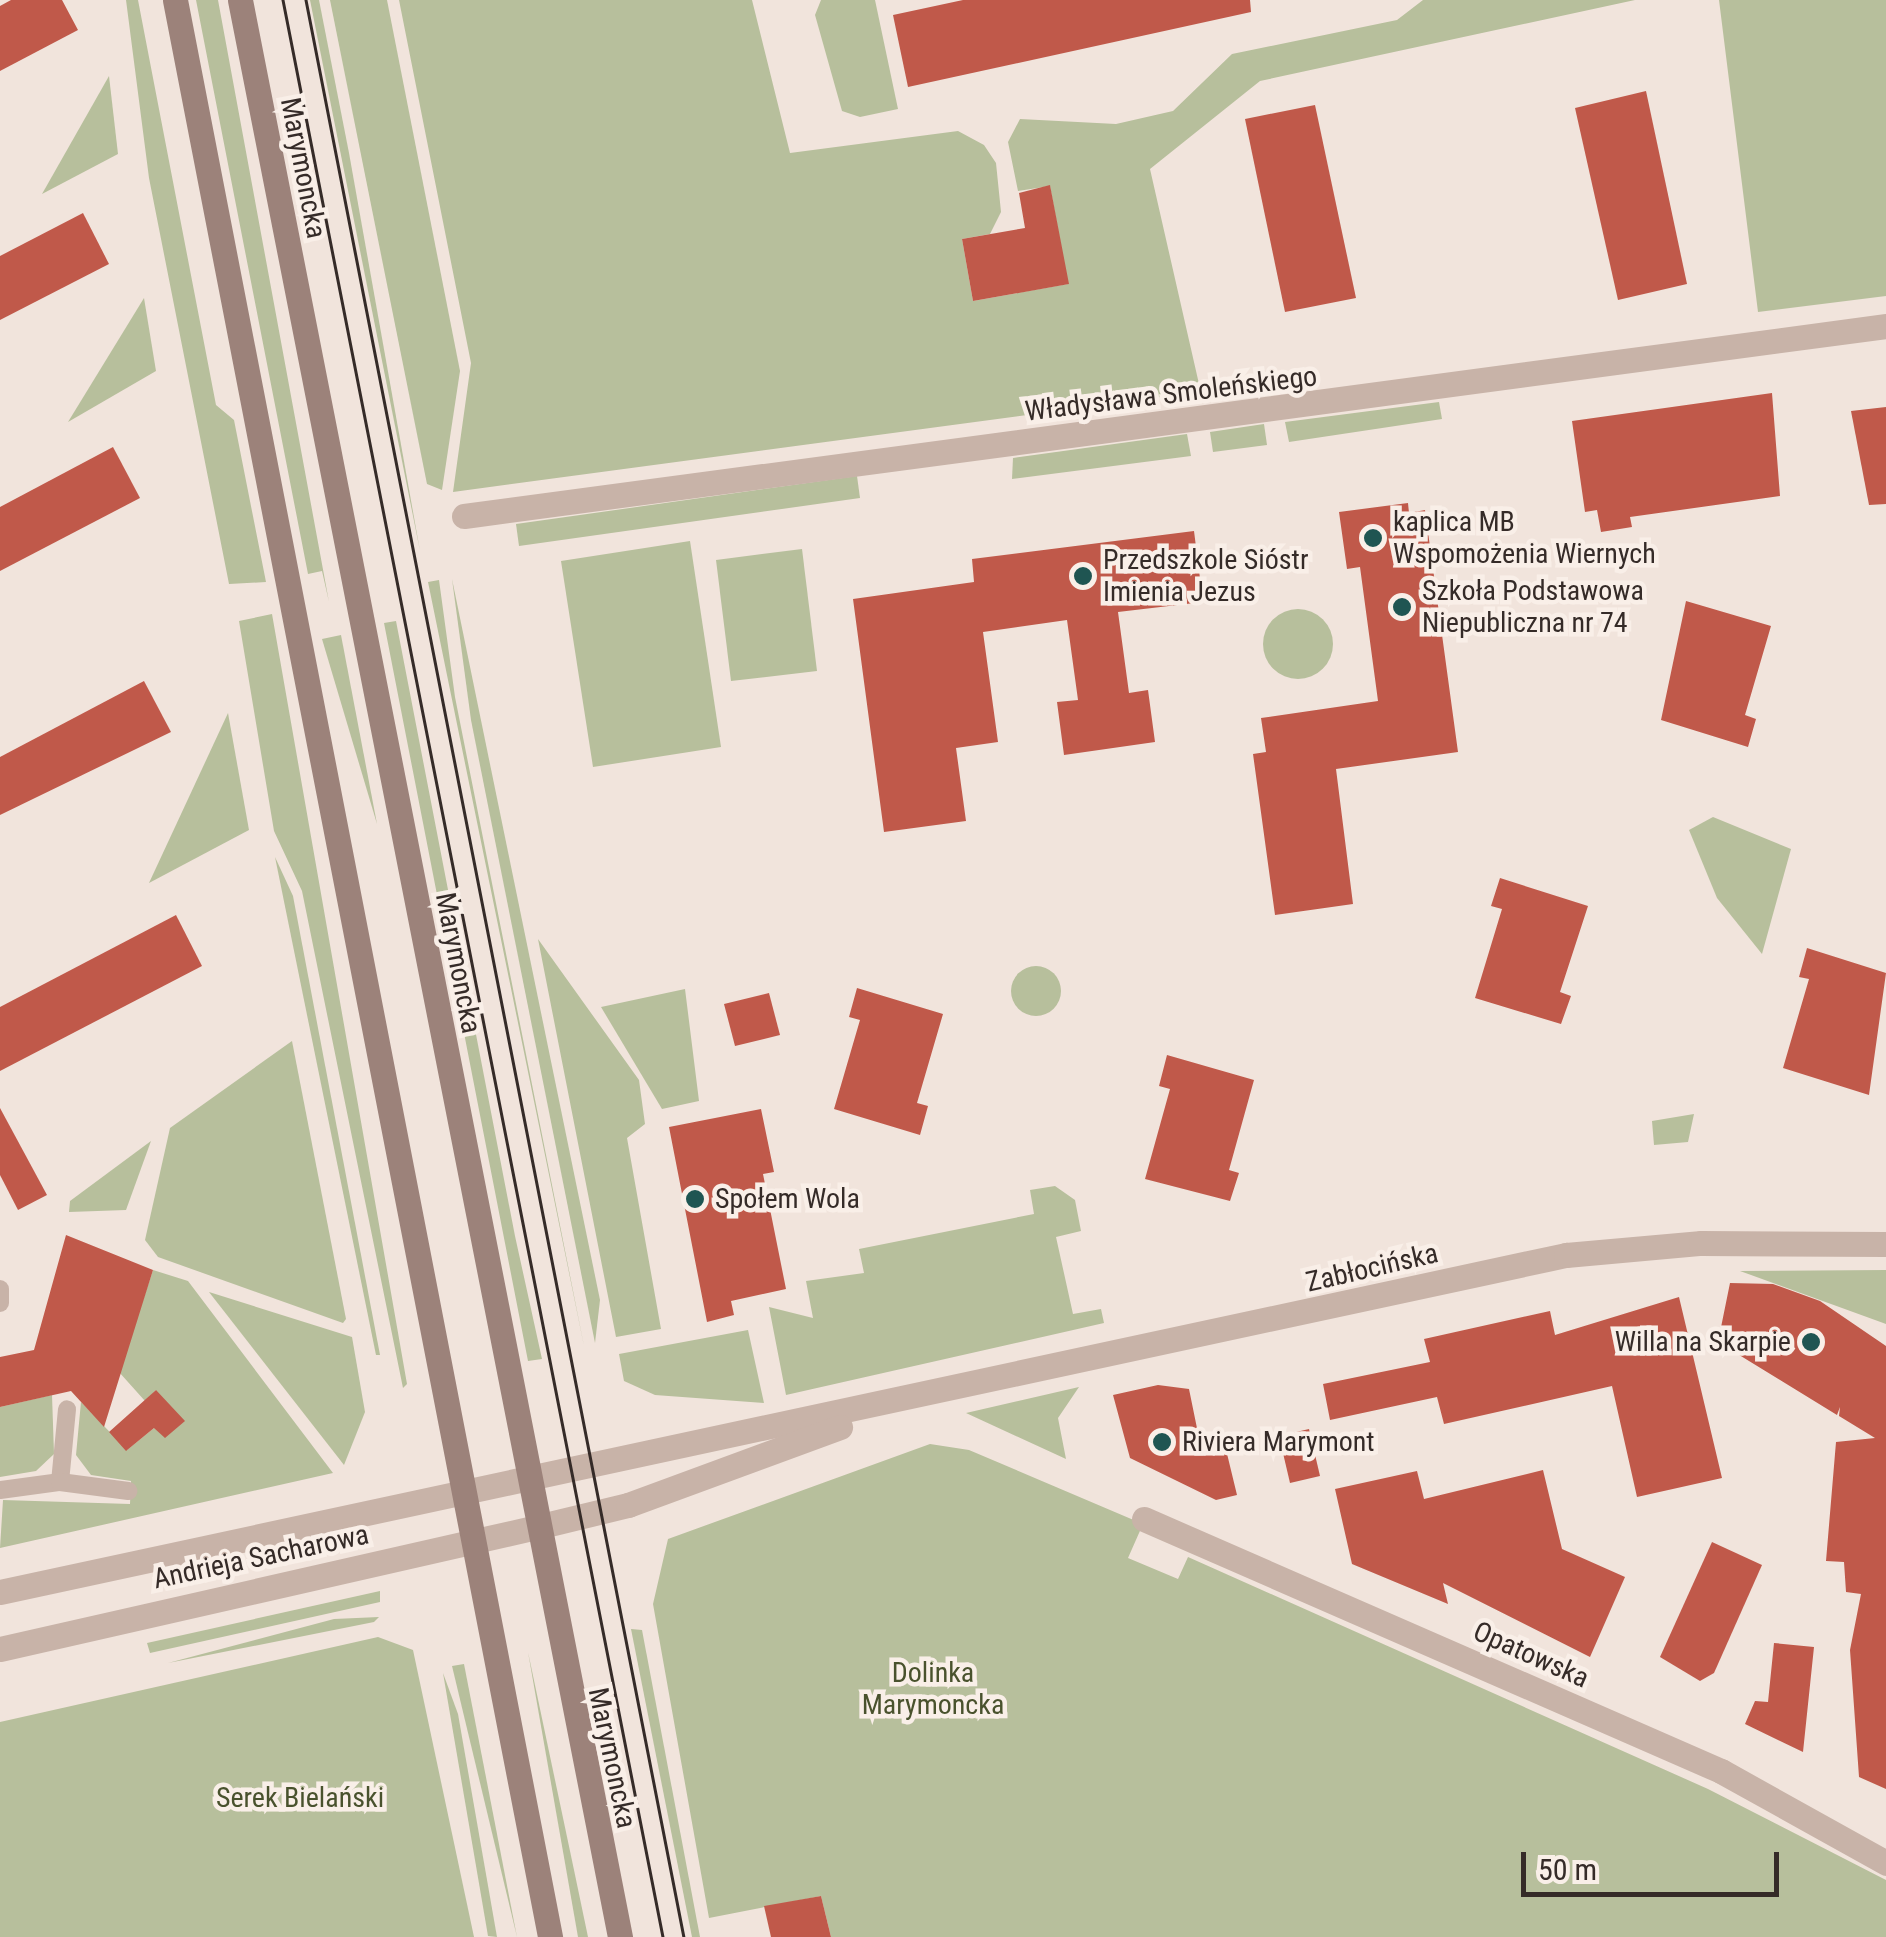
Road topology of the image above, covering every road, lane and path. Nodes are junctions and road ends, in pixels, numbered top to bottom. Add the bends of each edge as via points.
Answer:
1 (175, 0) edge
2 (240, 0) edge
3 (1886, 326) edge
4 (464, 516) dead end
5 (1886, 1244) edge
6 (0, 1288) edge
7 (0, 1303) edge
8 (878, 1408) junction
9 (67, 1410) dead end
10 (529, 1478) junction
11 (60, 1482) junction
12 (463, 1489) junction
13 (0, 1490) edge
14 (128, 1491) dead end
15 (1144, 1518) dead end
16 (537, 1528) junction
17 (472, 1542) junction
18 (0, 1592) edge
19 (0, 1649) edge
20 (1886, 1863) edge
21 (550, 1937) edge
22 (620, 1937) edge

1 - 12 main road
2 - 10 main road, Marymoncka
3 - 4 street, Władysława Smoleńskiego
5 - 8 street, Zabłocińska via 1594,1250
6 - 7 lane
8 - 10 street, Zabłocińska
8 - 16 street, Zabłocińska via 644,1500
9 - 11 lane
10 - 12 street, Andrieja Sacharowa
10 - 16 main road, Marymoncka
11 - 13 lane
11 - 14 lane
12 - 17 main road
12 - 18 street, Andrieja Sacharowa
15 - 20 street, Opatowska via 1721,1771
16 - 17 street, Andrieja Sacharowa
16 - 22 main road, Marymoncka
17 - 19 street, Andrieja Sacharowa
17 - 21 main road

